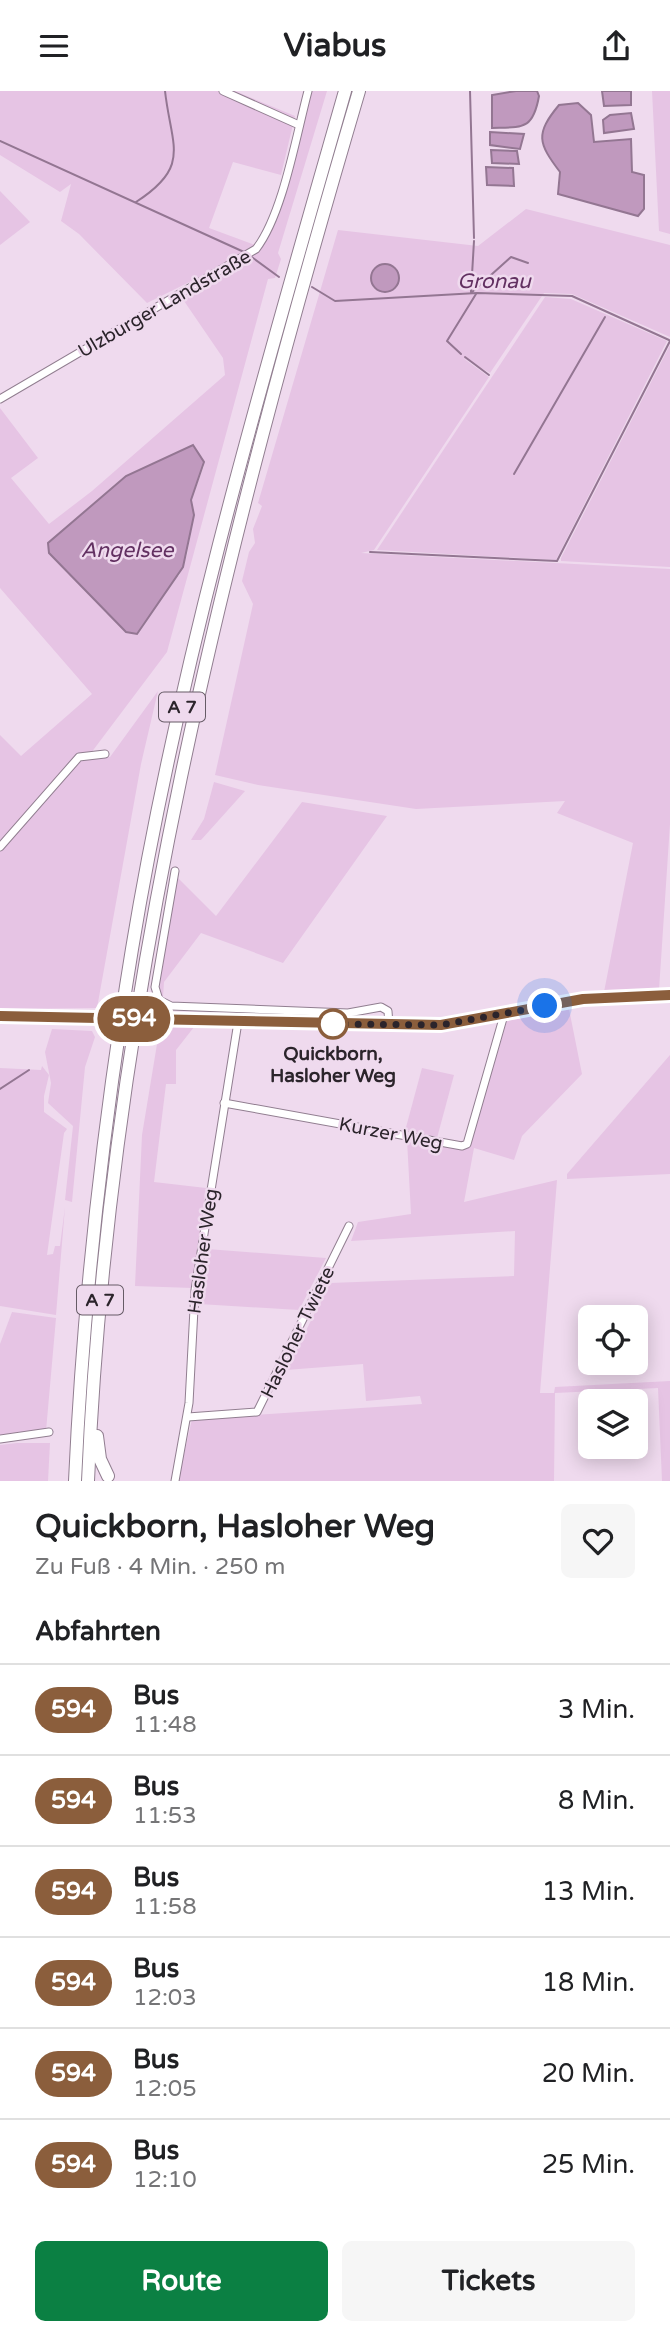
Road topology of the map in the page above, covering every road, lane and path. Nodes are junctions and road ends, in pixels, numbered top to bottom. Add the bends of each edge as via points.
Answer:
1 (223, 91) edge
2 (308, 91) edge
3 (345, 91) edge
4 (359, 91) edge
5 (299, 125) junction
6 (0, 399) edge
7 (105, 754) dead end
8 (0, 847) edge
9 (174, 871) dead end
10 (670, 995) edge
11 (504, 1014) junction
12 (0, 1016) edge
13 (238, 1022) junction
14 (389, 1025) junction
15 (224, 1103) junction
16 (349, 1226) dead end
17 (94, 1381) junction
18 (188, 1417) junction
19 (49, 1432) dead end
20 (0, 1439) edge
21 (108, 1476) dead end
22 (75, 1481) edge
23 (88, 1481) edge
24 (175, 1481) edge

1 - 5 street
2 - 5 street, Ulzburger Landstraße
3 - 22 highway, A 7 via 223,530 132,946 87,1296
4 - 17 highway, A 7 via 237,533 166,843 122,1102
5 - 6 street, Ulzburger Landstraße via 275,211 256,249
7 - 8 street via 79,757
9 - 14 street via 155,987 159,1000 171,1006 348,1013 381,1007 388,1011
10 - 11 main road via 583,999
11 - 14 main road via 441,1025
11 - 15 street, Kurzer Weg via 467,1144 462,1146
12 - 13 main road, bridge
13 - 14 main road
13 - 15 street, Hasloher Weg
15 - 18 street, Hasloher Weg via 192,1315
16 - 18 street, Hasloher Twiete via 257,1412
17 - 21 highway via 99,1392 97,1447
17 - 23 highway, A 7
18 - 24 street, Hasloher Weg
19 - 20 street

